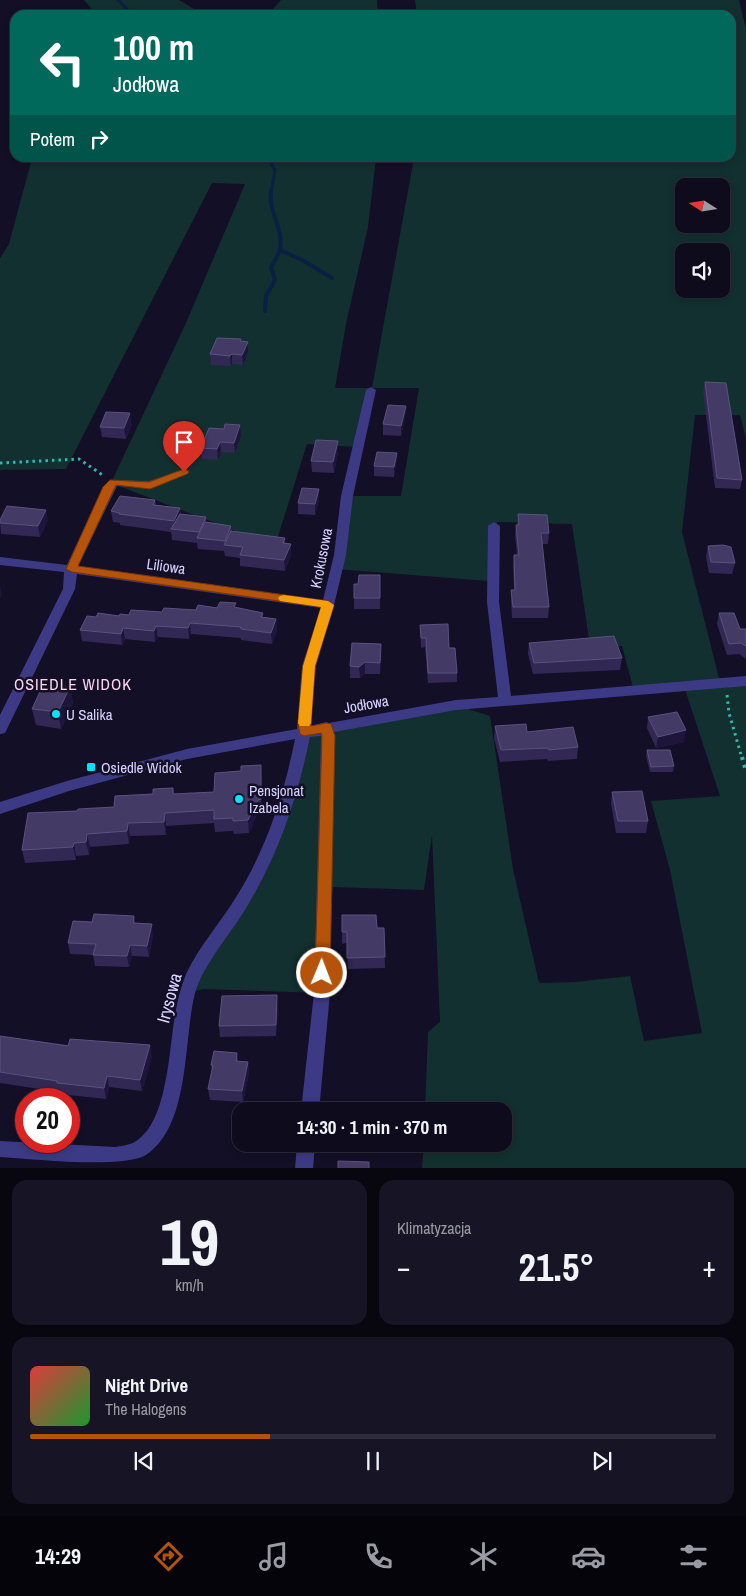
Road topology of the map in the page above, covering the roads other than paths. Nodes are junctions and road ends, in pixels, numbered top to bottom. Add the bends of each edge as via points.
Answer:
1 (371, 390) dead end
2 (184, 472) dead end
3 (494, 526) dead end
4 (0, 561) edge
5 (72, 569) junction
6 (328, 605) junction
7 (746, 681) edge
8 (505, 702) junction
9 (326, 727) junction
10 (0, 729) edge
11 (304, 731) junction
12 (0, 808) edge
13 (311, 1102) edge
14 (0, 1149) edge
15 (305, 1152) edge
16 (304, 1168) edge

1 - 6 street, Krokusowa via 347,496 340,555
2 - 5 street via 150,485 114,482 108,487
3 - 8 street via 493,602
4 - 5 street, Liliowa
5 - 6 street, Liliowa
5 - 10 street via 69,589
6 - 11 street, Krokusowa via 309,666
7 - 8 street, Jodłowa
8 - 9 street, Jodłowa via 456,705
9 - 11 street, Jodłowa
9 - 13 street via 322,992
11 - 12 street, Jodłowa via 187,754 67,786
11 - 14 street, Irysowa via 294,780 273,842 244,898 195,973 187,993 173,1090 153,1138 138,1150 115,1156
15 - 16 street

